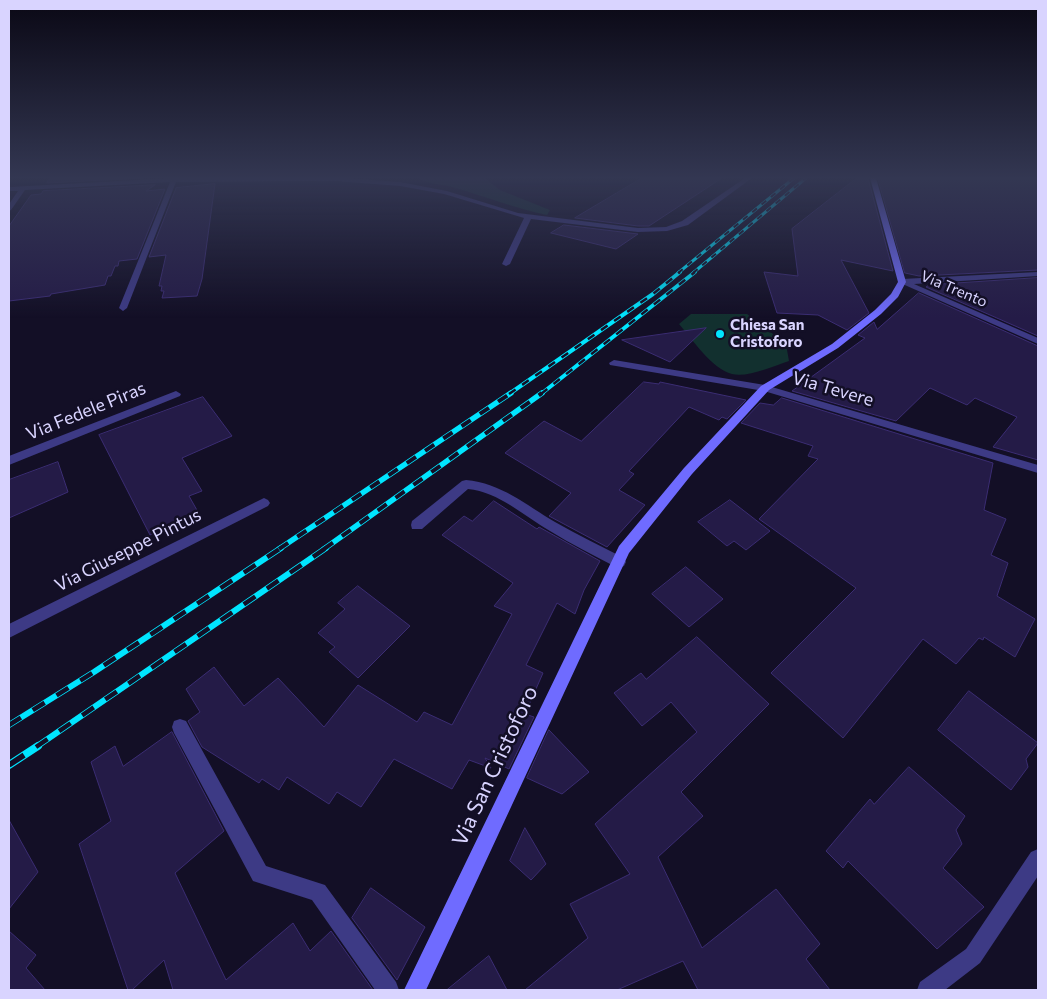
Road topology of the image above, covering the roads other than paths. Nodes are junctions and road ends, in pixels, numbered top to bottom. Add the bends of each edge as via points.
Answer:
1 (157, 225) edge
2 (525, 225) edge
3 (591, 225) edge
4 (680, 225) edge
5 (886, 225) edge
6 (506, 264) dead end
7 (1038, 274) edge
8 (902, 282) junction
9 (124, 308) dead end
10 (1038, 341) edge
11 (614, 363) dead end
12 (765, 388) junction
13 (176, 394) dead end
14 (9, 461) edge
15 (1038, 469) edge
16 (264, 503) dead end
17 (417, 525) dead end
18 (619, 562) junction
19 (9, 631) edge
20 (180, 727) dead end
21 (1038, 859) edge
22 (388, 990) edge
23 (415, 990) edge
24 (928, 990) edge

1 - 9 street
2 - 6 street
3 - 4 street via 667,229
5 - 8 street, Via Trento
7 - 8 street
8 - 10 street, Via Trento
8 - 12 street, Via San Cristoforo via 895,295 878,312 835,346
11 - 12 street, Via Tevere
12 - 15 street, Via Tevere
12 - 18 street, Via San Cristoforo via 688,471 624,550
13 - 14 street, Via Fedele Piras
16 - 19 street, Via Giuseppe Pintus
17 - 18 street via 466,484 475,484 496,492 547,524
18 - 23 street, Via San Cristoforo
20 - 22 street via 260,874 318,892
21 - 24 street via 972,956

